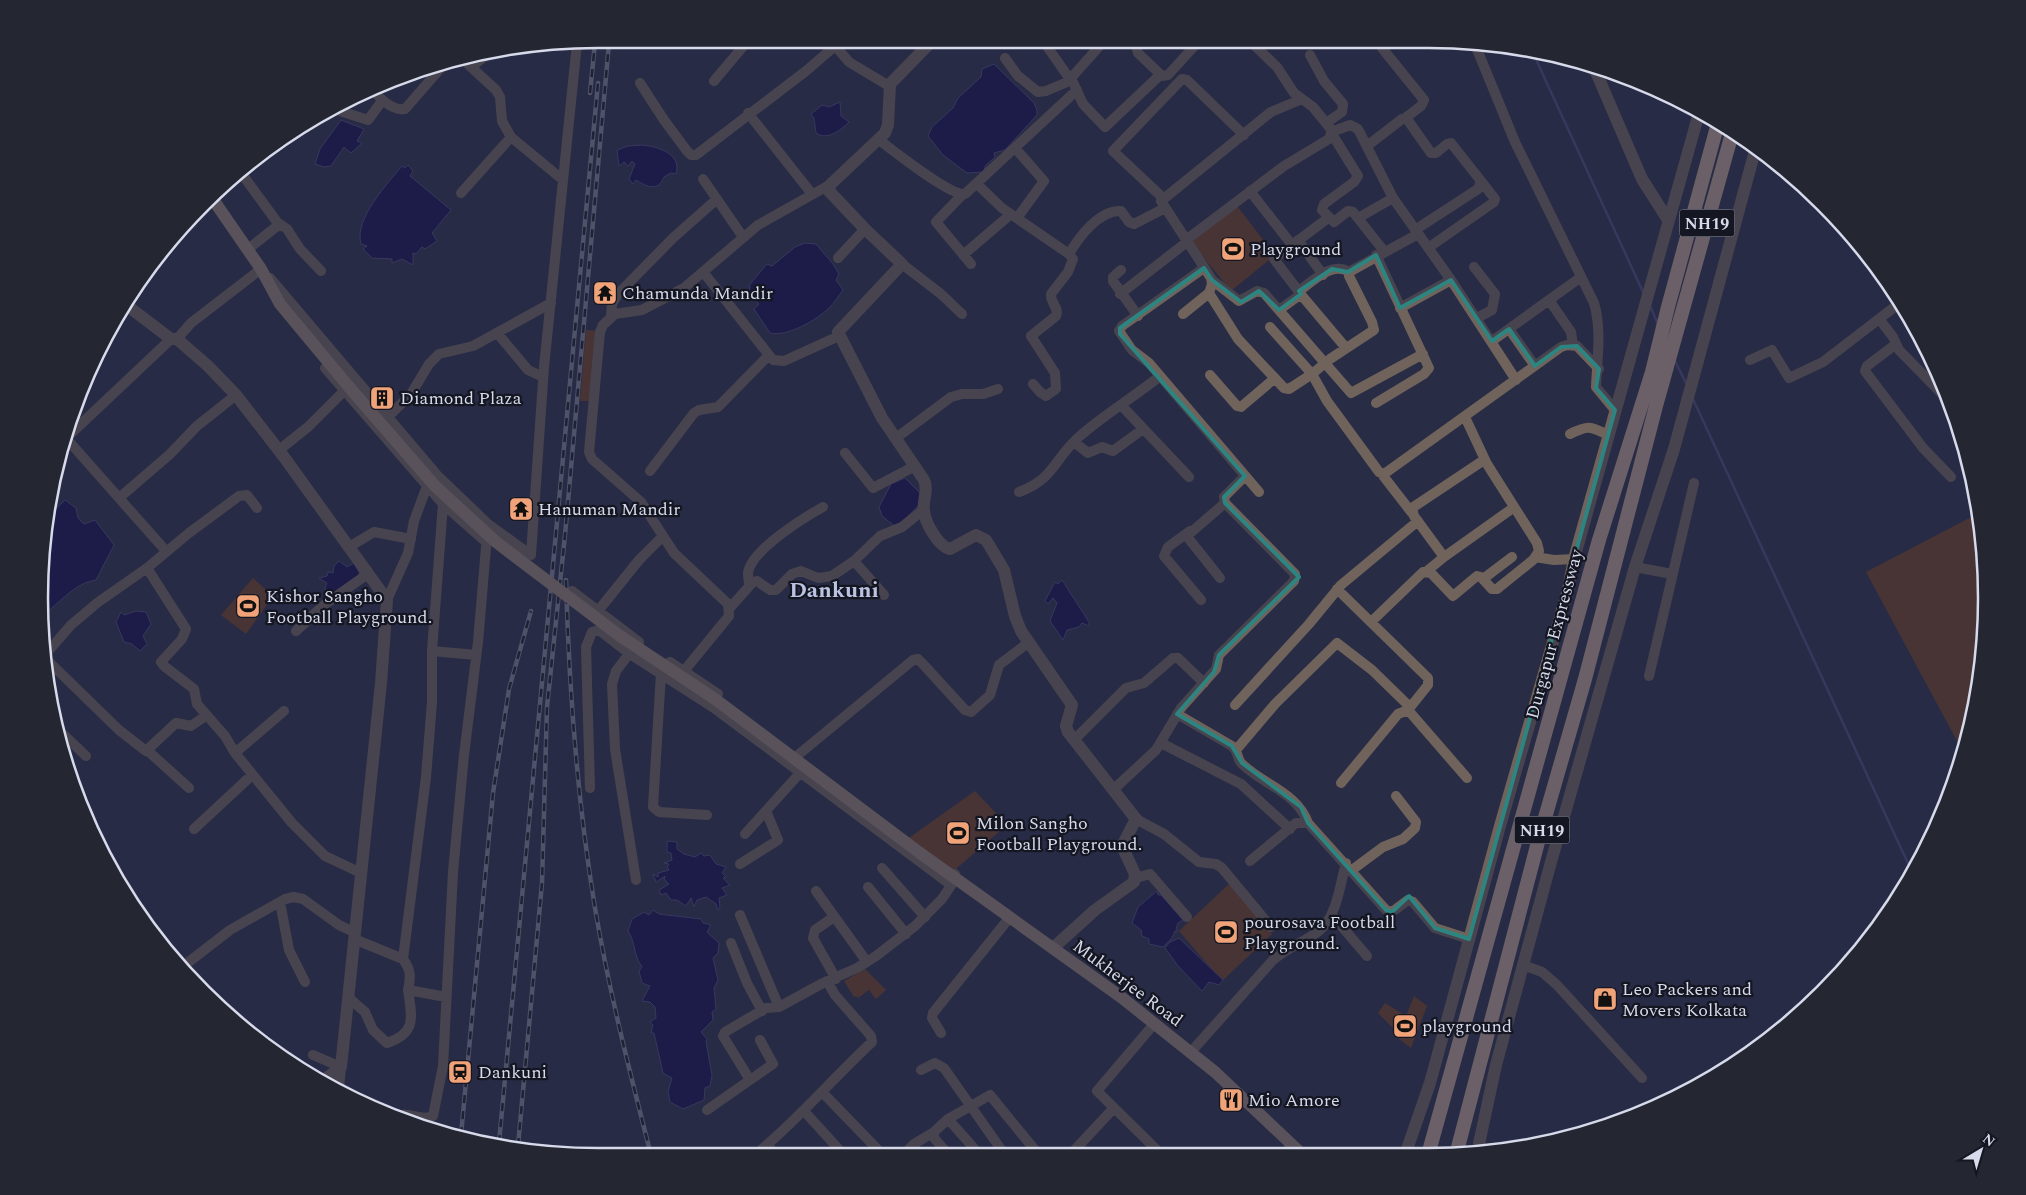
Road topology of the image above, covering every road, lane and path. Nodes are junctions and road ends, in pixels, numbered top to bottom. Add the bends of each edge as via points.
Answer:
1 (743, 47) edge
2 (830, 47) edge
3 (836, 47) edge
4 (926, 47) edge
5 (1047, 47) edge
6 (1099, 47) edge
7 (1137, 47) edge
8 (1194, 47) edge
9 (1256, 47) edge
10 (576, 48) edge
11 (1382, 48) dead end
12 (1477, 50) edge
13 (1310, 55) dead end
14 (1005, 58) dead end
15 (481, 60) edge
16 (468, 63) edge
17 (472, 67) junction
18 (438, 72) edge
19 (1597, 74) edge
20 (1158, 76) junction
21 (1072, 79) junction
22 (714, 80) dead end
23 (640, 83) dead end
24 (889, 86) junction
25 (1077, 90) junction
26 (1169, 91) junction
27 (376, 94) edge
28 (1302, 99) junction
29 (382, 101) junction
30 (341, 111) edge
31 (748, 114) junction
32 (1698, 118) edge
33 (1404, 119) junction
34 (1330, 129) junction
35 (1716, 129) edge
36 (1244, 135) junction
37 (511, 137) junction
38 (1732, 138) edge
39 (879, 140) junction
40 (1367, 146) junction
41 (1015, 148) junction
42 (1754, 154) edge
43 (244, 177) edge
44 (703, 178) dead end
45 (563, 180) junction
46 (1481, 181) junction
47 (831, 184) junction
48 (977, 184) junction
49 (1250, 191) junction
50 (461, 193) dead end
51 (812, 194) junction
52 (962, 195) junction
53 (1393, 198) junction
54 (717, 199) junction
55 (215, 203) edge
56 (1164, 203) junction
57 (1014, 216) junction
58 (1328, 218) junction
59 (1358, 218) junction
60 (1668, 220) junction
61 (277, 222) junction
62 (865, 229) junction
63 (1417, 232) junction
64 (743, 237) junction
65 (1187, 241) junction
66 (1295, 242) junction
67 (1428, 248) junction
68 (247, 250) junction
69 (1380, 253) junction
70 (1070, 254) junction
71 (963, 255) junction
72 (838, 258) dead end
73 (902, 264) junction
74 (971, 264) dead end
75 (1474, 267) dead end
76 (1204, 268) junction
77 (262, 270) junction
78 (1122, 270) dead end
79 (321, 271) dead end
80 (1349, 272) junction
81 (704, 273) junction
82 (1323, 275) junction
83 (1581, 276) junction
84 (1212, 280) junction
85 (1452, 280) junction
86 (1209, 293) junction
87 (1120, 294) junction
88 (1301, 294) junction
89 (1549, 300) junction
90 (551, 303) junction
91 (1895, 307) edge
92 (130, 308) edge
93 (1400, 308) junction
94 (1279, 310) junction
95 (962, 314) dead end
96 (1183, 314) dead end
97 (610, 316) junction
98 (1138, 316) junction
99 (1477, 318) junction
100 (1880, 320) junction
101 (1270, 327) dead end
102 (1509, 328) junction
103 (498, 334) junction
104 (839, 336) junction
105 (174, 339) junction
106 (1492, 341) junction
107 (1896, 344) junction
108 (1573, 345) junction
109 (1346, 348) junction
110 (1424, 354) junction
111 (769, 355) junction
112 (1750, 360) dead end
113 (1326, 363) junction
114 (1534, 366) junction
115 (1599, 369) junction
116 (1312, 374) junction
117 (1210, 375) dead end
118 (1160, 376) junction
119 (543, 377) junction
120 (1276, 378) junction
121 (1516, 380) junction
122 (1033, 384) dead end
123 (998, 388) dead end
124 (1938, 390) edge
125 (344, 391) junction
126 (236, 395) junction
127 (1376, 403) dead end
128 (1121, 405) junction
129 (1615, 410) junction
130 (388, 416) junction
131 (1465, 416) junction
132 (1143, 430) junction
133 (74, 431) edge
134 (1570, 434) dead end
135 (1608, 435) junction
136 (896, 438) junction
137 (1074, 442) junction
138 (70, 444) edge
139 (279, 450) junction
140 (845, 453) dead end
141 (1484, 460) junction
142 (915, 466) junction
143 (650, 471) dead end
144 (1380, 473) junction
145 (1245, 476) junction
146 (1951, 477) dead end
147 (1188, 478) dead end
148 (1694, 483) dead end
149 (427, 486) junction
150 (1019, 492) dead end
151 (1259, 492) dead end
152 (119, 498) junction
153 (443, 504) junction
154 (1225, 504) junction
155 (824, 506) dead end
156 (257, 508) dead end
157 (1513, 508) junction
158 (923, 510) junction
159 (1415, 517) junction
160 (488, 524) junction
161 (1190, 531) junction
162 (662, 537) junction
163 (411, 539) junction
164 (486, 542) junction
165 (350, 547) junction
166 (166, 551) junction
167 (1444, 556) junction
168 (1512, 557) dead end
169 (1535, 557) junction
170 (1574, 559) junction
171 (854, 561) junction
172 (1635, 567) junction
173 (147, 568) junction
174 (367, 570) junction
175 (1427, 571) junction
176 (1672, 574) junction
177 (1220, 578) dead end
178 (1483, 578) junction
179 (749, 585) junction
180 (1337, 589) junction
181 (572, 591) dead end
182 (884, 595) dead end
183 (387, 600) junction
184 (1201, 600) dead end
185 (729, 609) junction
186 (598, 611) junction
187 (1371, 622) junction
188 (296, 631) dead end
189 (639, 642) junction
190 (1029, 642) junction
191 (50, 650) edge
192 (432, 651) junction
193 (630, 654) junction
194 (476, 655) junction
195 (52, 663) edge
196 (684, 671) junction
197 (661, 673) junction
198 (1649, 676) dead end
199 (1204, 683) junction
200 (1235, 705) dead end
201 (1409, 708) junction
202 (284, 711) dead end
203 (1177, 714) junction
204 (207, 715) junction
205 (65, 736) edge
206 (1075, 739) junction
207 (1161, 743) junction
208 (1236, 750) junction
209 (148, 751) junction
210 (235, 753) junction
211 (798, 754) junction
212 (86, 756) dead end
213 (800, 774) junction
214 (252, 775) junction
215 (1467, 778) dead end
216 (1341, 782) dead end
217 (190, 788) dead end
218 (590, 788) dead end
219 (1114, 790) junction
220 (1396, 796) dead end
221 (766, 810) junction
222 (707, 815) dead end
223 (1136, 819) junction
224 (1308, 822) junction
225 (194, 829) dead end
226 (1290, 829) junction
227 (745, 834) dead end
228 (1250, 861) dead end
229 (740, 864) dead end
230 (1349, 866) junction
231 (882, 868) dead end
232 (361, 873) junction
233 (1136, 878) junction
234 (636, 880) dead end
235 (954, 882) junction
236 (868, 887) dead end
237 (816, 892) dead end
238 (280, 902) junction
239 (1332, 914) junction
240 (740, 915) dead end
241 (1187, 916) dead end
242 (834, 917) junction
243 (925, 917) junction
244 (1010, 917) junction
245 (1271, 926) dead end
246 (906, 934) junction
247 (354, 935) junction
248 (1469, 939) junction
249 (731, 943) dead end
250 (1053, 948) junction
251 (1366, 956) dead end
252 (403, 959) junction
253 (867, 962) junction
254 (187, 963) edge
255 (1523, 965) junction
256 (832, 980) junction
257 (305, 982) dead end
258 (408, 990) junction
259 (446, 997) junction
260 (349, 998) junction
261 (779, 1007) junction
262 (762, 1011) junction
263 (1154, 1024) junction
264 (941, 1033) dead end
265 (760, 1040) dead end
266 (1190, 1053) junction
267 (313, 1055) dead end
268 (341, 1067) junction
269 (920, 1070) dead end
270 (328, 1077) edge
271 (1642, 1078) dead end
272 (750, 1080) junction
273 (339, 1083) edge
274 (822, 1092) junction
275 (971, 1106) junction
276 (1113, 1109) junction
277 (707, 1110) dead end
278 (804, 1111) junction
279 (420, 1118) edge
280 (948, 1119) junction
281 (934, 1132) junction
282 (767, 1145) junction
283 (1479, 1145) edge
284 (1458, 1146) edge
285 (763, 1148) edge
286 (770, 1148) edge
287 (838, 1148) edge
288 (876, 1148) edge
289 (910, 1148) edge
290 (943, 1148) edge
291 (974, 1148) edge
292 (1000, 1148) edge
293 (1033, 1148) edge
294 (1077, 1148) edge
295 (1155, 1148) edge
296 (1287, 1148) edge
297 (1407, 1148) edge
298 (1430, 1148) edge

1 - 22 street
2 - 31 street via 806,71
3 - 24 street via 856,67
4 - 24 street
5 - 21 street
6 - 21 street
7 - 20 street via 1138,53
8 - 20 street via 1168,75
9 - 28 street
10 - 45 street
11 - 33 street via 1424,100
12 - 83 street via 1515,142
13 - 34 street via 1324,81 1343,104 1342,112
14 - 21 street via 1018,76 1038,92
15 - 17 street
16 - 17 street
17 - 37 street via 500,97 502,121
18 - 29 street via 405,109
19 - 60 street via 1642,179
20 - 25 street via 1105,127 1083,104
20 - 26 street
21 - 25 street
23 - 31 street via 692,155
24 - 39 street via 888,125
25 - 41 street
26 - 36 street via 1185,79
26 - 56 street via 1113,151
27 - 29 street
28 - 34 street
28 - 36 street via 1271,112
29 - 30 street via 368,120
31 - 51 street
32 - 60 street
33 - 40 street
33 - 46 street via 1432,154 1451,143
34 - 40 street via 1352,125
34 - 49 street via 1329,139
34 - 58 street via 1358,176 1322,207
35 - 298 highway, Durgapur Expressway / NH19 via 1652,372 1599,540
36 - 56 street
37 - 45 street
37 - 50 street
38 - 284 highway, NH19 via 1670,355
39 - 47 street
39 - 52 street
40 - 53 street
41 - 48 street
41 - 57 street via 1044,181
42 - 172 street via 1654,515
43 - 61 street
44 - 54 street
45 - 90 street
46 - 63 street via 1478,189
46 - 67 street via 1492,192 1494,202
47 - 51 street
47 - 62 street via 828,190 831,195
48 - 52 street
48 - 57 street
49 - 65 street
49 - 66 street
51 - 64 street via 758,224
52 - 71 street via 936,222
53 - 59 street
53 - 63 street
54 - 64 street
54 - 97 street via 618,294
55 - 68 main road, Mukherjee Road
56 - 65 street
56 - 70 street via 1134,224 1121,211 1114,211 1087,228
57 - 70 street
57 - 71 street
58 - 59 street via 1334,222 1348,210
58 - 66 street
59 - 69 street
60 - 129 street
61 - 68 street via 276,227
61 - 79 street via 288,229 300,249
62 - 72 street
62 - 73 street
63 - 67 street
63 - 69 street
64 - 81 street
65 - 76 street
65 - 87 street
66 - 82 street
66 - 88 street via 1274,261
67 - 85 street
68 - 77 main road, Mukherjee Road
69 - 80 street
69 - 93 street
70 - 122 street via 1073,259 1070,267 1051,294 1057,309 1056,316 1031,336 1055,373 1056,389 1046,396
71 - 74 street
73 - 95 street
73 - 104 street via 901,269 840,328
75 - 99 street via 1495,294 1492,310
76 - 84 street
76 - 98 street
77 - 105 street
77 - 125 street via 262,282 283,314
77 - 130 street
77 - 235 main road, Mukherjee Road, bridge via 280,304 422,472 466,517 620,636 716,699
78 - 87 street via 1112,278
80 - 82 street via 1336,268
80 - 109 street via 1374,327 1370,334
81 - 97 street via 649,307
81 - 111 street
82 - 88 street
83 - 89 street
83 - 115 street via 1596,313
84 - 86 street
84 - 94 street via 1239,300 1261,291
85 - 93 street
85 - 99 street
86 - 96 street
86 - 120 street via 1238,340
87 - 98 street
88 - 94 street
88 - 109 street
89 - 102 street
89 - 108 street via 1571,332
90 - 103 street
90 - 119 street
91 - 100 street
92 - 105 street
93 - 110 street
94 - 113 street
97 - 162 street via 600,332 589,452 598,465 641,502
98 - 118 street via 1119,331 1132,350
99 - 106 street
100 - 107 street
100 - 112 street via 1817,367 1789,378 1772,350
101 - 116 street
102 - 106 street
102 - 114 street
103 - 119 street via 528,370
103 - 130 street via 473,346 439,354 411,394
104 - 111 street via 784,361 773,360
104 - 136 street
105 - 126 street via 208,366
105 - 133 street
106 - 121 street
107 - 124 street
107 - 146 street via 1865,371 1923,448
108 - 114 street via 1561,347
108 - 115 street via 1582,349
109 - 113 street
110 - 113 street via 1353,393
110 - 127 street via 1429,368 1427,372
111 - 143 street via 718,407 694,413
113 - 116 street
114 - 121 street
115 - 129 street via 1597,389
116 - 120 street via 1289,389
116 - 144 street
117 - 120 street via 1241,408
118 - 128 street
118 - 145 street
119 - 160 street via 531,555
121 - 131 street
123 - 136 street via 983,394 962,394 951,398
125 - 139 street
125 - 149 street
126 - 139 street
126 - 152 street via 197,426
128 - 132 street
128 - 137 street
129 - 135 street
130 - 160 street via 437,475
131 - 141 street
131 - 144 street via 1384,474
132 - 137 street via 1113,451 1102,446 1088,453
132 - 147 street
134 - 135 street via 1584,427
135 - 170 street
136 - 142 street
137 - 150 street via 1050,474 1033,487
138 - 152 street
139 - 165 street
140 - 142 street via 873,488
141 - 157 street
141 - 159 street via 1416,504 1412,508
142 - 158 street via 927,486
144 - 159 street
145 - 151 street
145 - 154 street via 1224,497
148 - 176 street
149 - 153 street
149 - 163 street
152 - 166 street
153 - 164 street
153 - 192 street
154 - 161 street
154 - 199 street via 1296,577 1219,655 1216,669
155 - 179 street via 791,526 769,545 750,569
156 - 166 street via 247,496 239,496
157 - 167 street
157 - 169 street via 1538,545
158 - 171 street via 902,527 880,536
158 - 190 street via 945,548 950,549 976,535 986,540 1004,570 1014,616
159 - 167 street
159 - 180 street
160 - 164 street
161 - 177 street via 1189,539
161 - 184 street via 1168,547 1164,556
162 - 185 street via 683,563 728,604
162 - 186 street via 638,560
163 - 165 street via 374,532
163 - 183 street
164 - 194 street
165 - 174 street
166 - 173 street
167 - 175 street
168 - 178 street
169 - 170 street
169 - 178 street via 1497,589 1492,589
170 - 248 street
171 - 179 street via 825,578 800,571 792,574 776,590 770,590 757,581
171 - 182 street
172 - 176 street
172 - 255 street
173 - 191 street via 71,625
173 - 204 street via 186,629 182,639 161,662 194,689 197,704
174 - 183 street
174 - 188 street via 362,578 324,605
175 - 178 street via 1453,596 1475,577
175 - 187 street
176 - 198 street
179 - 185 street
180 - 187 street
180 - 200 street
181 - 186 street
183 - 232 street
185 - 196 street via 729,616
186 - 189 street
187 - 201 street via 1428,678 1428,684
189 - 193 street
189 - 196 street
190 - 206 street via 1070,701 1072,710 1066,726
190 - 211 street via 999,665 990,695 971,712 965,710 922,663 913,660
192 - 194 street
192 - 252 street via 426,777
193 - 197 street
193 - 218 street via 599,630 592,632 587,641
193 - 234 street via 612,684 615,749
194 - 259 street via 453,872
195 - 209 street via 119,730
196 - 211 street
197 - 213 street via 714,708
197 - 222 street via 653,807 660,812
199 - 203 street
199 - 206 street via 1178,658 1173,658 1144,684 1126,688
201 - 208 street via 1372,670 1337,643 1274,704
201 - 215 street
201 - 216 street via 1394,718
202 - 210 street
203 - 207 street
203 - 208 street
204 - 209 street via 194,726 180,723 172,726
204 - 210 street
205 - 212 street
206 - 219 street
207 - 219 street
207 - 226 street via 1241,784
208 - 224 street via 1242,763 1301,807
209 - 217 street
210 - 214 street
211 - 235 street via 952,870
213 - 221 street
213 - 235 street
214 - 225 street
214 - 232 street via 315,848
219 - 223 street
220 - 230 street via 1416,822 1415,828 1403,839
221 - 227 street
221 - 229 street via 778,840
223 - 233 street via 1122,846
223 - 245 street via 1164,834 1198,862 1222,868
224 - 226 street via 1299,822
224 - 230 street
226 - 228 street
230 - 239 street
230 - 248 street via 1386,910 1392,912 1408,900 1434,928
231 - 243 street
232 - 247 street
233 - 241 street via 1150,874
233 - 250 street via 1084,918
235 - 243 street
235 - 244 main road, Mukherjee Road
236 - 246 street
237 - 242 street
238 - 247 street via 294,897 303,899
238 - 254 street via 230,930
238 - 257 street via 290,950
239 - 251 street
239 - 266 street via 1320,930 1273,960
240 - 261 street
242 - 253 street
242 - 256 street via 815,930 813,938
243 - 246 street
244 - 250 main road, Mukherjee Road
244 - 264 street via 933,1013 932,1018
246 - 253 street
247 - 252 street
247 - 260 street
248 - 297 street via 1430,1083
249 - 262 street
250 - 263 main road, Mukherjee Road
252 - 258 street via 411,978
253 - 256 street
255 - 271 street via 1542,972 1557,985
255 - 283 street
256 - 261 street
256 - 274 street via 836,995 872,1042
258 - 259 street
258 - 260 street via 411,1026 398,1040 387,1043
259 - 279 street via 444,1066 433,1116
260 - 268 street
261 - 262 street
262 - 272 street via 723,1034
263 - 266 main road, Mukherjee Road
263 - 276 street via 1097,1091
265 - 272 street via 774,1064
266 - 296 main road, Mukherjee Road via 1214,1072
267 - 268 street
268 - 270 street
268 - 273 street
269 - 275 street via 935,1063 939,1065
272 - 277 street
274 - 278 street
274 - 288 street
275 - 280 street
275 - 292 street
275 - 293 street via 990,1095
276 - 294 street
276 - 295 street
278 - 282 street
278 - 287 street
280 - 281 street
280 - 291 street
281 - 289 street
281 - 290 street via 934,1138
282 - 285 street
282 - 286 street

